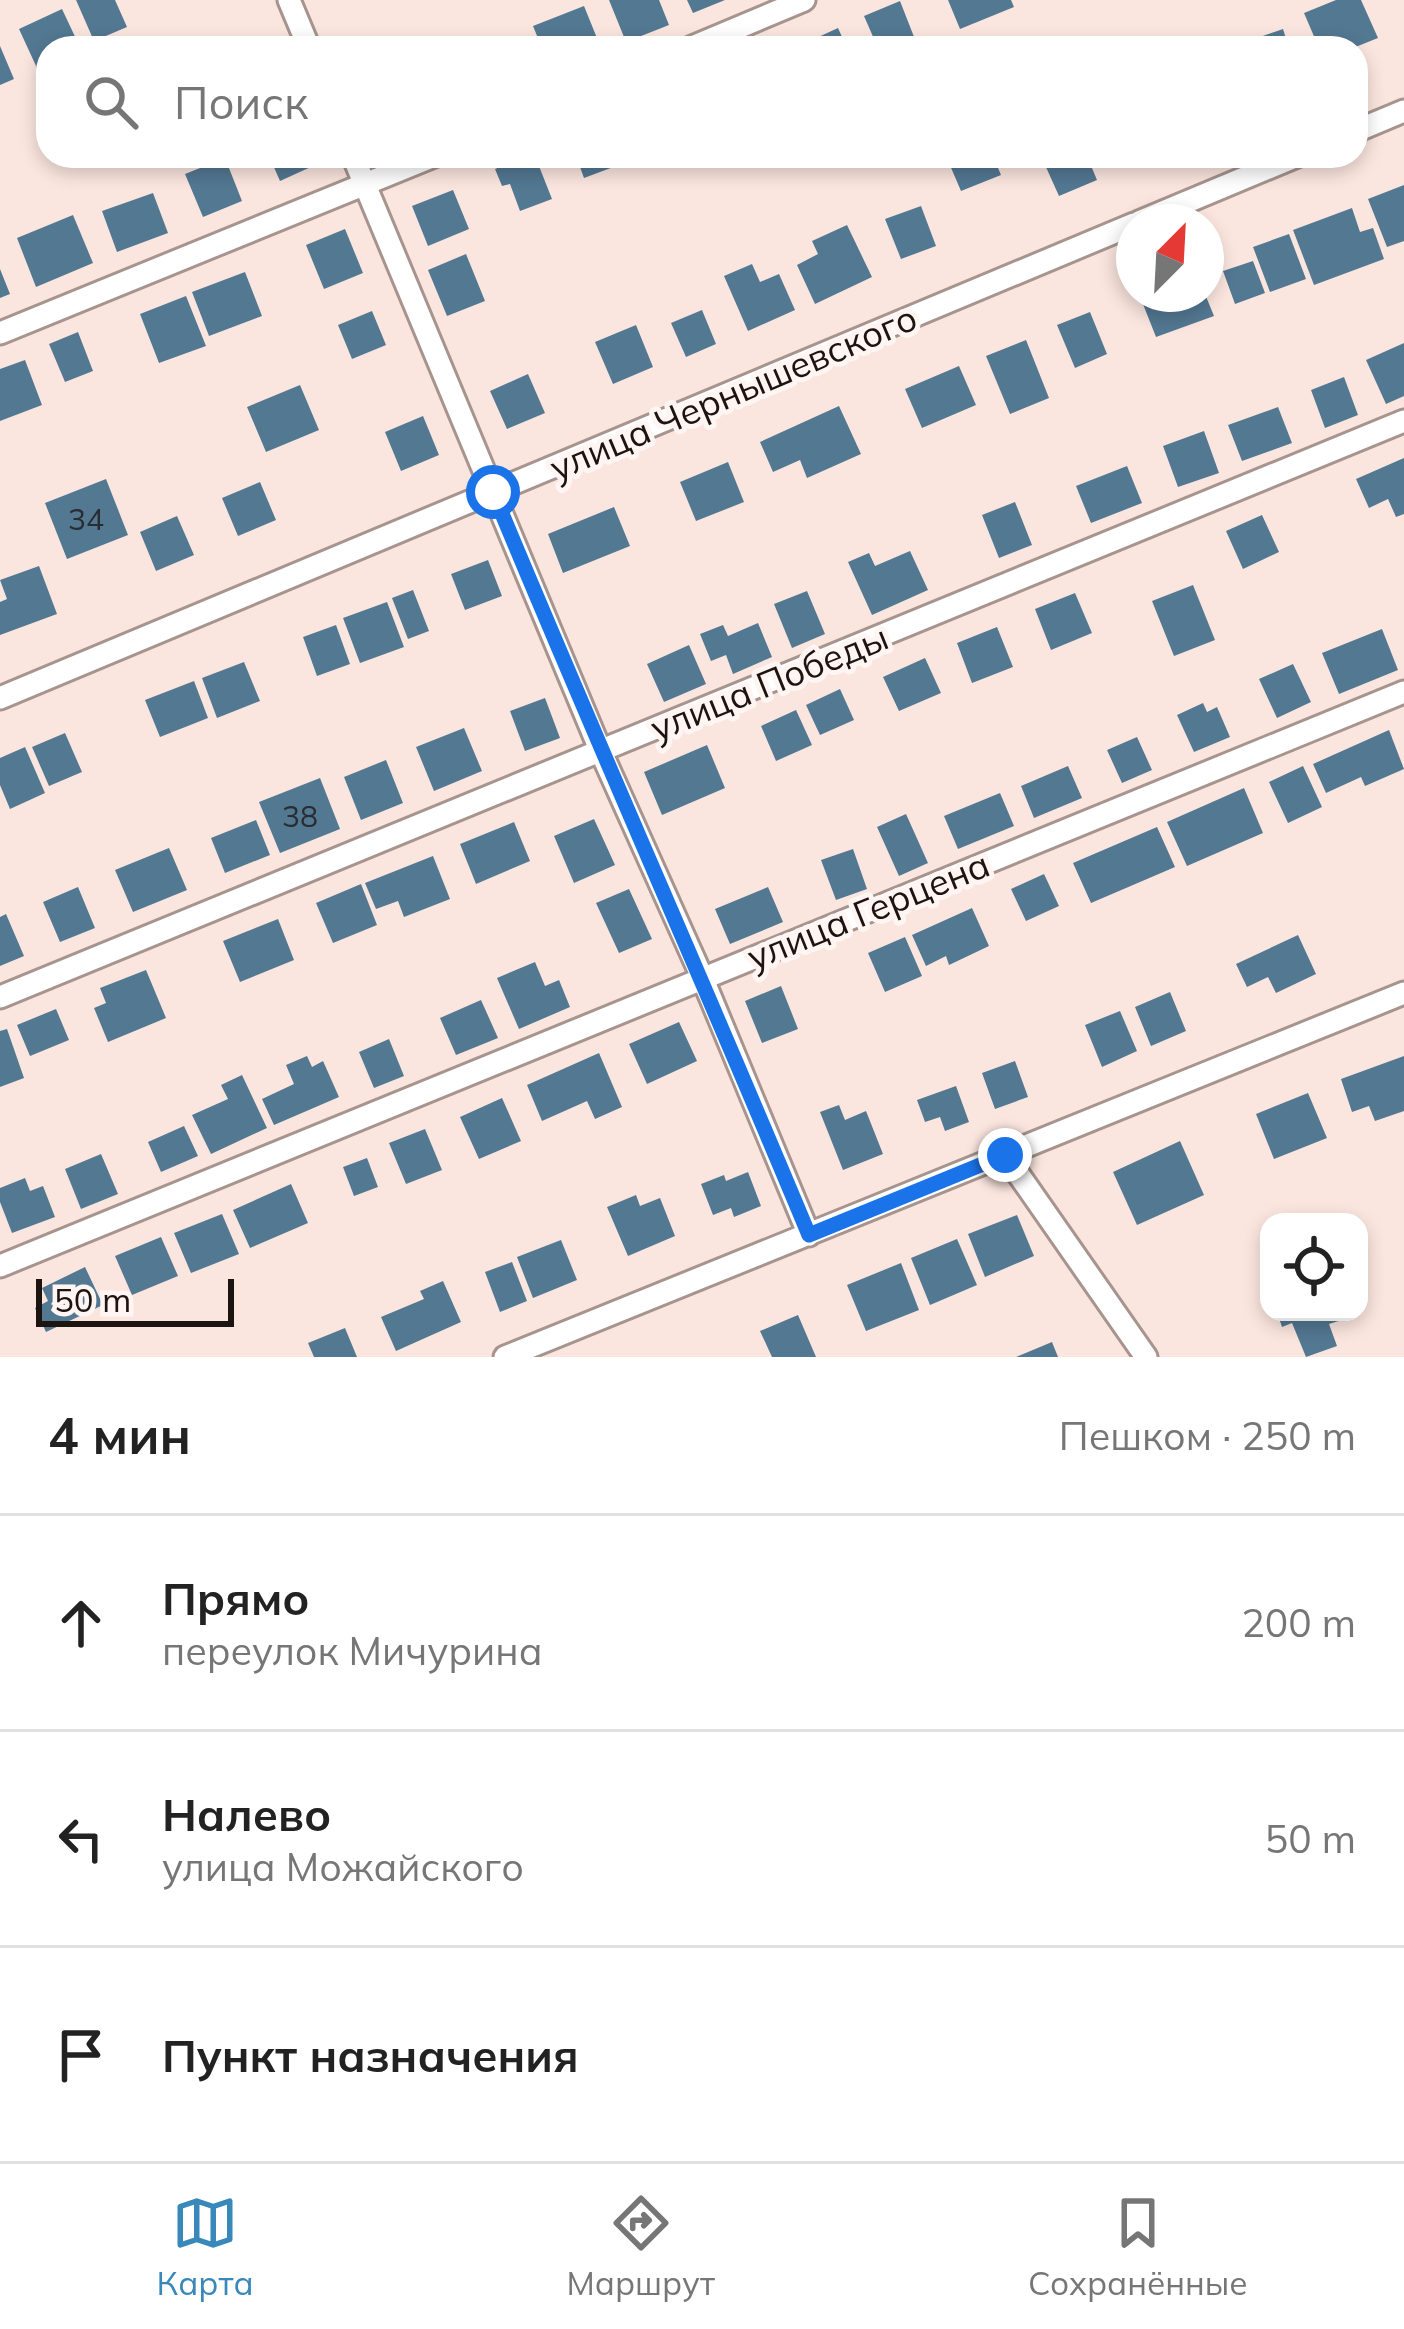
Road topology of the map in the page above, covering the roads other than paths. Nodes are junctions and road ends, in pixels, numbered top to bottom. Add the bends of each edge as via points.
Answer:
1 (289, 0) edge
2 (805, 0) edge
3 (304, 36) edge
4 (719, 36) edge
5 (1404, 111) edge
6 (1368, 126) edge
7 (358, 168) edge
8 (405, 168) edge
9 (1268, 168) edge
10 (365, 185) junction
11 (1182, 204) edge
12 (1116, 232) edge
13 (0, 333) edge
14 (1404, 421) edge
15 (493, 492) junction
16 (1404, 692) edge
17 (0, 698) edge
18 (601, 752) junction
19 (702, 977) junction
20 (1404, 993) edge
21 (0, 997) edge
22 (1005, 1155) junction
23 (809, 1235) junction
24 (0, 1266) edge
25 (505, 1357) edge
26 (1146, 1357) edge

1 - 3 street
2 - 4 street
5 - 6 street
7 - 10 street
8 - 10 street
9 - 11 street, улица Чернышевского
10 - 13 street
10 - 15 street
12 - 15 street, улица Чернышевского
14 - 18 street, улица Победы
15 - 17 street, улица Чернышевского
15 - 18 street
16 - 19 street, улица Герцена
18 - 19 street
18 - 21 street, улица Победы
19 - 23 street
19 - 24 street, улица Герцена
20 - 22 street
22 - 23 street
22 - 26 street
23 - 25 street

